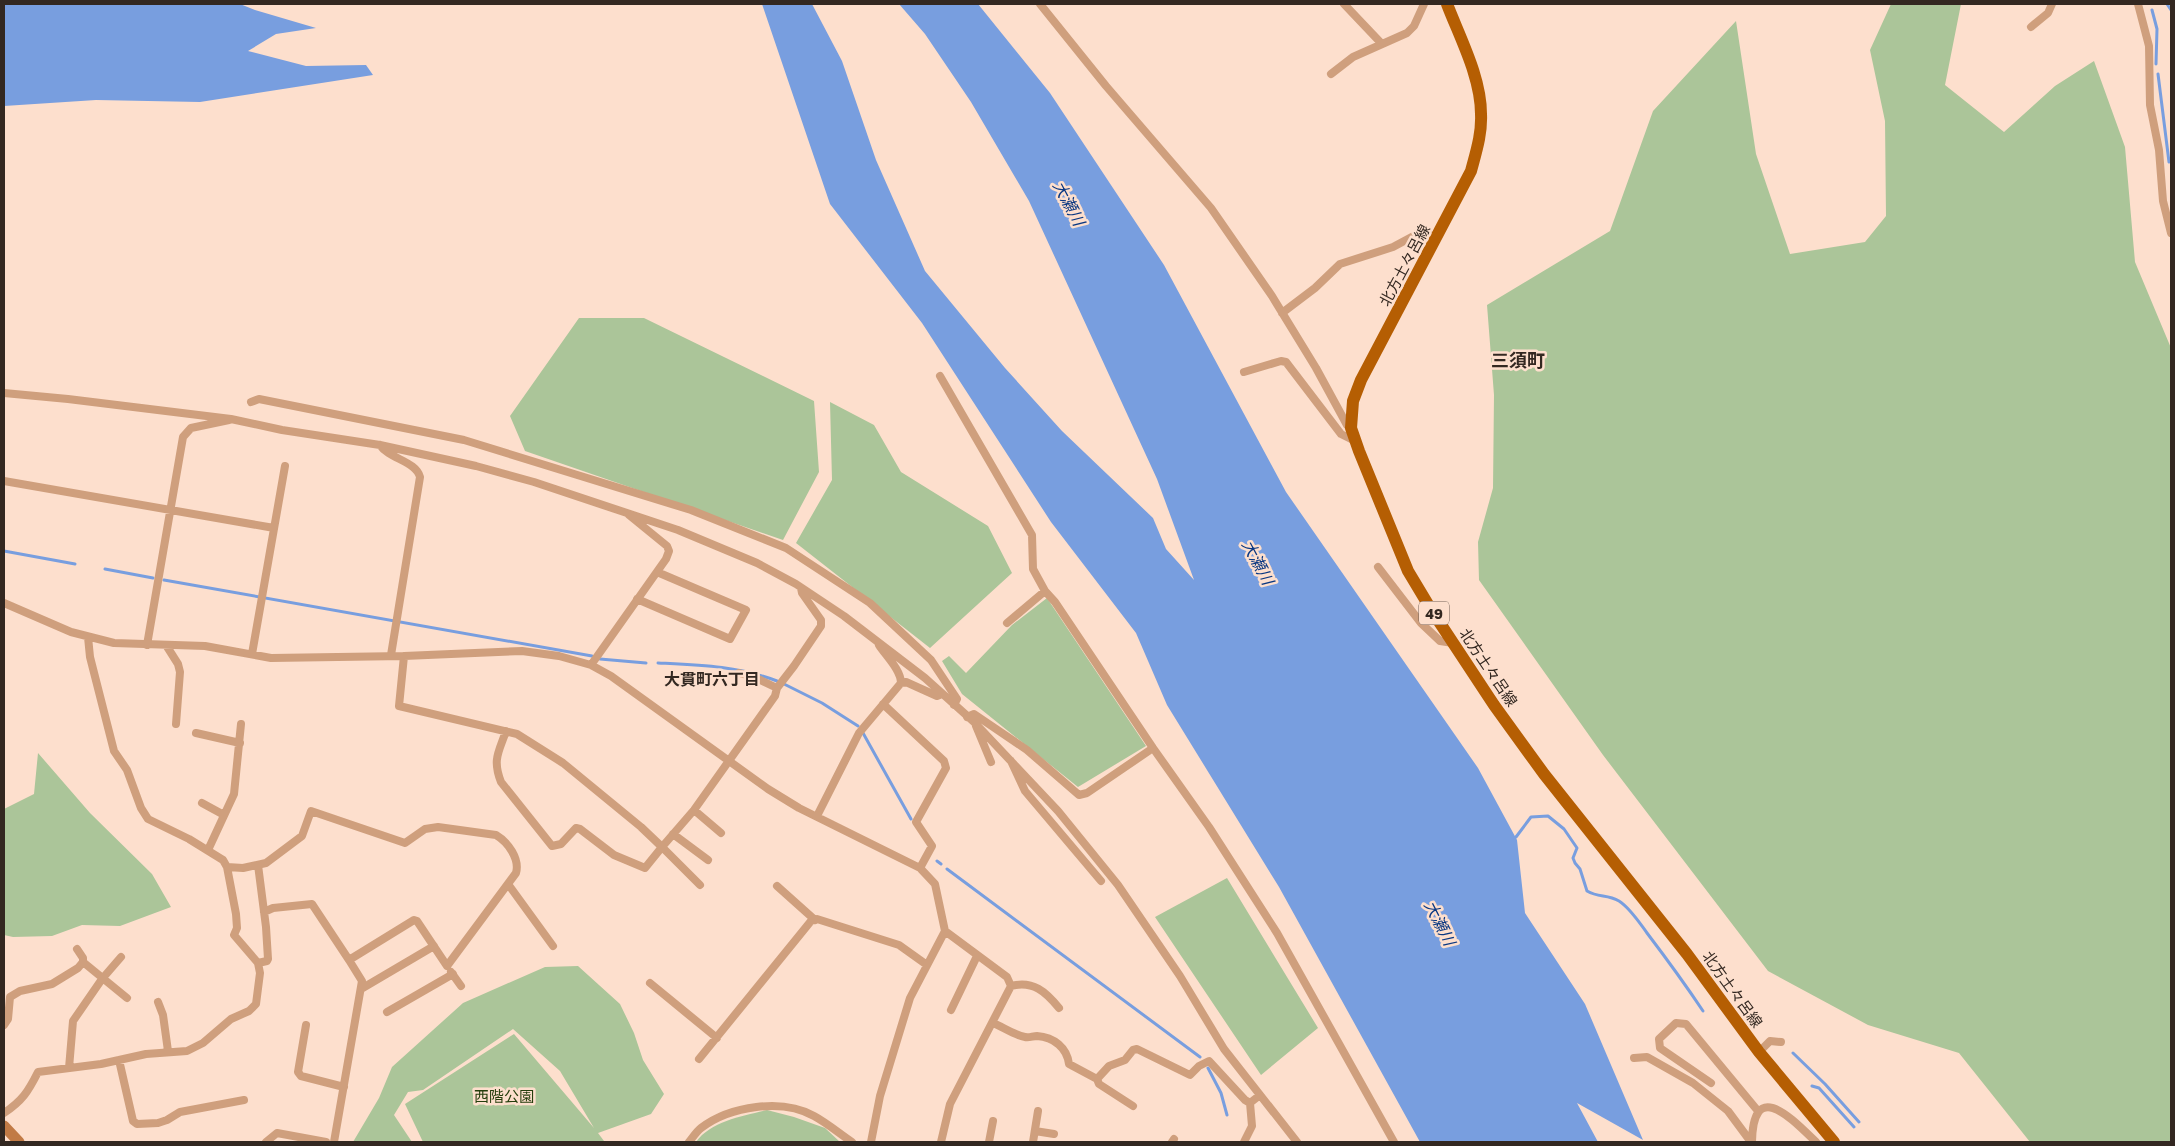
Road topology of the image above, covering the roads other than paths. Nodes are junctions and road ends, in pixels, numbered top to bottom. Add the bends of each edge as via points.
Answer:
1 (1040, 4) edge
2 (1344, 4) edge
3 (1424, 4) edge
4 (1447, 4) edge
5 (2052, 4) edge
6 (2138, 4) edge
7 (2031, 27) dead end
8 (1381, 43) junction
9 (1331, 74) dead end
10 (2171, 233) edge
11 (1436, 238) junction
12 (1282, 313) junction
13 (1244, 372) dead end
14 (940, 376) dead end
15 (4, 393) edge
16 (251, 402) dead end
17 (231, 419) junction
18 (1351, 428) junction
19 (1355, 441) junction
20 (380, 445) junction
21 (285, 466) dead end
22 (4, 481) edge
23 (170, 511) junction
24 (623, 511) junction
25 (274, 528) junction
26 (1378, 567) dead end
27 (656, 572) junction
28 (801, 587) junction
29 (1045, 590) junction
30 (637, 599) junction
31 (4, 603) edge
32 (1008, 623) dead end
33 (88, 638) junction
34 (874, 638) junction
35 (1453, 643) junction
36 (147, 645) junction
37 (166, 645) junction
38 (252, 654) junction
39 (391, 655) junction
40 (404, 656) junction
41 (591, 665) junction
42 (739, 673) dead end
43 (901, 683) junction
44 (777, 688) junction
45 (942, 694) junction
46 (883, 704) junction
47 (954, 705) junction
48 (971, 720) junction
49 (176, 724) dead end
50 (241, 724) dead end
51 (506, 731) junction
52 (196, 733) dead end
53 (240, 743) junction
54 (1153, 748) junction
55 (728, 760) junction
56 (1011, 760) junction
57 (991, 762) dead end
58 (202, 803) dead end
59 (694, 810) junction
60 (224, 815) junction
61 (817, 816) junction
62 (721, 833) dead end
63 (673, 834) junction
64 (662, 847) junction
65 (208, 850) junction
66 (708, 860) dead end
67 (258, 865) junction
68 (227, 867) junction
69 (920, 868) junction
70 (1102, 881) dead end
71 (508, 884) junction
72 (700, 885) dead end
73 (777, 886) dead end
74 (264, 912) junction
75 (815, 920) junction
76 (945, 931) junction
77 (434, 946) junction
78 (552, 946) dead end
79 (77, 949) dead end
80 (977, 956) junction
81 (121, 957) dead end
82 (349, 960) junction
83 (83, 962) junction
84 (258, 963) junction
85 (927, 965) junction
86 (447, 966) junction
87 (453, 974) junction
88 (102, 979) junction
89 (650, 983) dead end
90 (461, 986) dead end
91 (1011, 986) junction
92 (361, 989) junction
93 (126, 998) dead end
94 (158, 1002) dead end
95 (1059, 1008) dead end
96 (951, 1010) dead end
97 (387, 1012) dead end
98 (993, 1023) junction
99 (4, 1025) edge
100 (306, 1025) dead end
101 (717, 1038) junction
102 (1782, 1042) dead end
103 (168, 1051) junction
104 (1759, 1052) junction
105 (1634, 1058) dead end
106 (699, 1059) dead end
107 (119, 1060) junction
108 (69, 1068) junction
109 (1097, 1079) junction
110 (1711, 1083) dead end
111 (344, 1087) junction
112 (1260, 1096) junction
113 (244, 1100) dead end
114 (1250, 1104) junction
115 (1133, 1106) dead end
116 (1038, 1111) dead end
117 (1758, 1111) junction
118 (4, 1113) edge
119 (993, 1121) dead end
120 (4, 1126) edge
121 (1035, 1131) junction
122 (1054, 1134) dead end
123 (14, 1140) edge
124 (266, 1142) edge
125 (326, 1142) edge
126 (334, 1142) edge
127 (689, 1142) edge
128 (852, 1142) edge
129 (871, 1142) edge
130 (941, 1142) edge
131 (989, 1142) edge
132 (1033, 1142) edge
133 (1244, 1142) edge
134 (1297, 1142) edge
135 (1394, 1142) edge
136 (1752, 1142) edge
137 (1816, 1142) edge
138 (1834, 1142) edge

1 - 12 street via 1211,208
2 - 8 street
3 - 8 street via 1407,33
4 - 11 main road, 北方土々呂線 / 49 via 1474,76 1482,113 1480,142 1471,171
5 - 7 street via 2048,13
6 - 10 street via 2149,46 2150,106 2160,150 2163,201
8 - 9 street
11 - 12 street via 1421,232 1393,247 1346,261
11 - 18 main road, 北方土々呂線 / 49 via 1361,380 1353,401
12 - 18 street
13 - 19 street via 1286,362 1340,434
14 - 29 street via 1032,535 1033,570
15 - 17 street
16 - 47 street via 260,399 464,440 691,510 786,548 877,610 931,660 957,699
17 - 20 street
17 - 23 street via 186,431 180,448
18 - 19 main road, 北方土々呂線 / 49
19 - 35 main road, 北方土々呂線 / 49 via 1408,571
20 - 24 street via 476,466
20 - 39 street via 384,451 416,469 420,477
21 - 25 street
22 - 23 street
23 - 25 street
23 - 36 street
24 - 27 street via 667,546 669,551
24 - 28 street via 720,547
25 - 38 street
26 - 35 street via 1421,623 1440,640
27 - 30 street
27 - 30 street via 746,610 730,640
28 - 34 street
28 - 44 street via 821,620 821,626
29 - 32 street
29 - 54 street
30 - 41 street
31 - 33 street
33 - 36 street
33 - 65 street via 114,751 127,770 141,808 148,819
34 - 43 street via 901,678
34 - 45 street
35 - 104 main road, 北方土々呂線 / 49 via 1544,774 1687,954
36 - 37 street
37 - 38 street via 205,646
37 - 49 street via 180,672
38 - 39 street via 271,658
39 - 40 street
40 - 41 street via 522,651
40 - 51 street via 398,706
41 - 55 street via 639,694
42 - 44 street
43 - 45 street via 906,682 937,696
43 - 46 street
44 - 55 street via 775,696
45 - 47 street
46 - 61 street via 859,733
46 - 69 street via 944,762 946,768 916,822 932,846
47 - 48 street
48 - 54 street via 974,714 1027,750 1080,795 1087,794
48 - 56 street
48 - 57 street
50 - 53 street
51 - 64 street via 518,734 563,763 642,826
51 - 64 street via 495,762 497,771 552,846 560,844 576,828 614,855 645,868
52 - 53 street
53 - 60 street via 234,794
54 - 135 street via 1278,933
55 - 59 street
55 - 61 street via 768,789
56 - 70 street via 1025,791
56 - 112 street via 1058,811 1118,885 1180,976 1224,1049
58 - 60 street
59 - 62 street
59 - 63 street
60 - 65 street
61 - 69 street
63 - 64 street
63 - 66 street
64 - 72 street
65 - 68 street via 223,860
67 - 68 street
67 - 71 street via 266,863 302,836 311,812 405,843 425,829 438,827 496,835 503,840 518,866
67 - 74 street
68 - 84 street via 236,914 234,935
69 - 76 street via 935,884
71 - 78 street
71 - 86 street
73 - 75 street
74 - 82 street via 312,904
74 - 84 street via 268,959
75 - 85 street via 899,945
75 - 101 street
76 - 80 street
76 - 85 street
77 - 82 street via 414,920
77 - 86 street
77 - 92 street
79 - 83 street
80 - 91 street via 1007,977
80 - 96 street
81 - 88 street
82 - 92 street via 362,981
83 - 88 street
83 - 99 street via 52,984 20,991 10,997
84 - 103 street via 256,1004 249,1011 187,1051
85 - 129 street via 910,998 880,1096
86 - 87 street
87 - 90 street
87 - 97 street
88 - 93 street
88 - 108 street via 71,1025
89 - 101 street
91 - 95 street via 1031,986 1048,994
91 - 98 street
92 - 111 street
94 - 103 street
98 - 109 street via 1027,1038 1047,1038 1066,1050 1069,1064
98 - 130 street via 950,1104
100 - 111 street via 298,1072 301,1076
101 - 106 street
102 - 104 street via 1770,1041
103 - 107 street
104 - 138 main road, 北方土々呂線 / 49
105 - 136 street via 1647,1057 1693,1083 1728,1111
107 - 108 street
107 - 113 street via 133,1121 137,1124 158,1123 180,1112
108 - 118 street via 38,1072 28,1092
109 - 114 street via 1109,1066 1124,1060 1136,1049 1190,1076 1209,1061
109 - 115 street via 1099,1084
110 - 117 street via 1660,1048 1659,1039 1676,1023 1686,1024
111 - 126 street
112 - 114 street
112 - 134 street
114 - 133 street via 1252,1126
116 - 121 street
117 - 136 street via 1752,1126
117 - 137 street via 1772,1108 1785,1113
119 - 131 street
120 - 123 street
121 - 122 street
121 - 132 street
124 - 125 street via 277,1133
127 - 128 street via 700,1128 725,1114 750,1108 783,1106 813,1115

